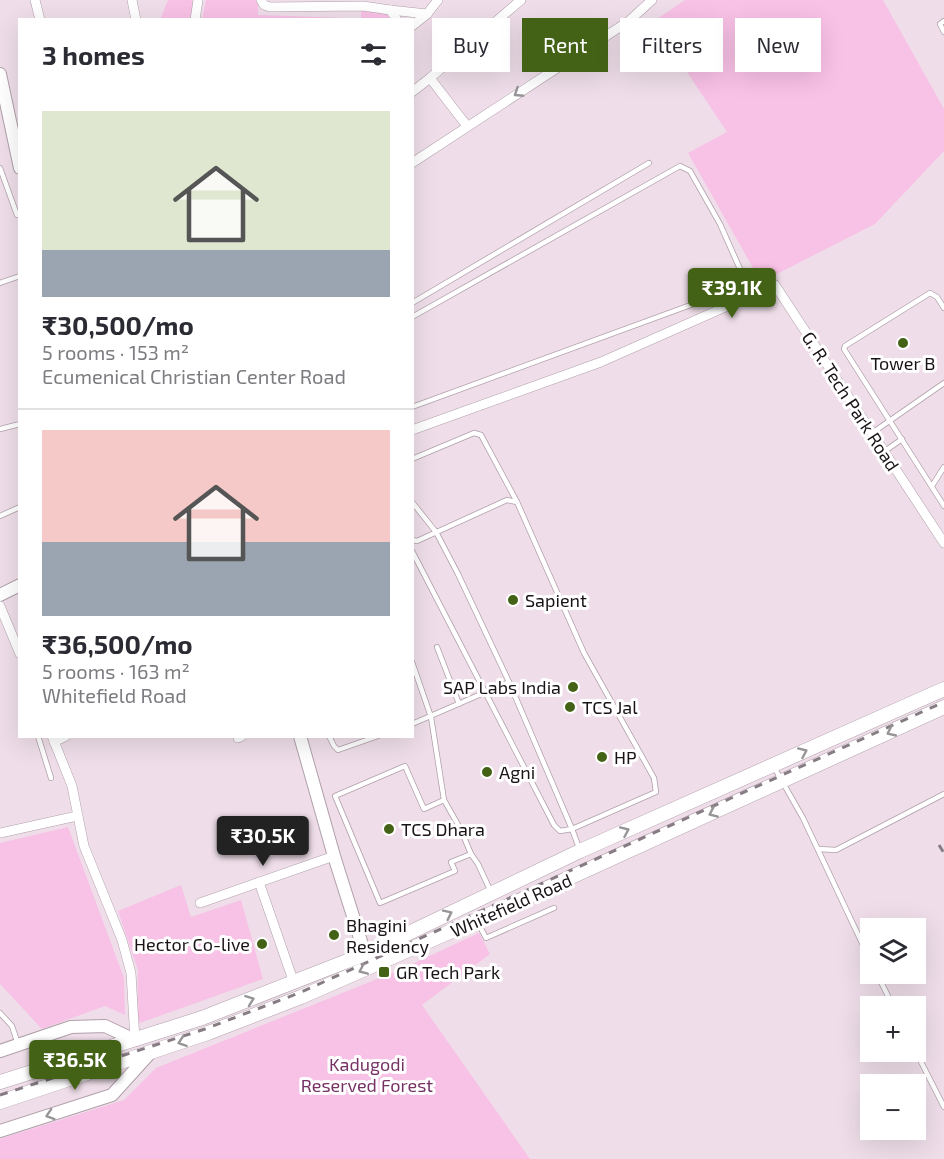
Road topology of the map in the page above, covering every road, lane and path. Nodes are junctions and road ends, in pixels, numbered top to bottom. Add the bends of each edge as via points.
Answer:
1 (35, 0) edge
2 (132, 0) edge
3 (198, 0) edge
4 (261, 0) edge
5 (438, 0) edge
6 (521, 0) edge
7 (651, 0) edge
8 (361, 3) edge
9 (390, 10) junction
10 (427, 14) junction
11 (40, 18) edge
12 (136, 18) edge
13 (195, 18) edge
14 (396, 18) edge
15 (944, 21) edge
16 (414, 24) edge
17 (944, 32) edge
18 (0, 74) edge
19 (430, 78) junction
20 (414, 90) edge
21 (467, 126) junction
22 (18, 159) edge
23 (414, 162) edge
24 (649, 163) dead end
25 (0, 168) edge
26 (18, 215) edge
27 (18, 277) edge
28 (0, 283) edge
29 (414, 302) edge
30 (944, 308) edge
31 (414, 315) edge
32 (944, 383) edge
33 (414, 406) edge
34 (890, 421) junction
35 (18, 424) edge
36 (0, 429) edge
37 (414, 429) edge
38 (872, 433) junction
39 (902, 439) junction
40 (884, 451) junction
41 (414, 458) edge
42 (944, 467) edge
43 (932, 486) junction
44 (517, 502) junction
45 (414, 504) edge
46 (944, 506) edge
47 (18, 508) edge
48 (0, 516) edge
49 (436, 532) junction
50 (414, 540) edge
51 (944, 543) edge
52 (414, 555) edge
53 (18, 586) edge
54 (0, 596) edge
55 (0, 606) edge
56 (436, 646) dead end
57 (18, 649) edge
58 (414, 668) edge
59 (509, 682) junction
60 (944, 688) edge
61 (486, 693) junction
62 (459, 704) junction
63 (944, 707) edge
64 (430, 717) junction
65 (414, 723) edge
66 (39, 738) edge
67 (301, 738) edge
68 (330, 738) edge
69 (372, 738) edge
70 (55, 743) edge
71 (45, 755) junction
72 (773, 765) junction
73 (51, 778) dead end
74 (782, 782) junction
75 (944, 794) edge
76 (444, 800) junction
77 (77, 816) junction
78 (572, 829) junction
79 (0, 833) edge
80 (818, 849) junction
81 (580, 851) junction
82 (471, 854) junction
83 (334, 856) junction
84 (259, 882) junction
85 (491, 892) junction
86 (200, 903) dead end
87 (554, 908) dead end
88 (477, 920) junction
89 (860, 939) edge
90 (365, 954) junction
91 (294, 983) junction
92 (0, 1013) edge
93 (135, 1040) junction
94 (18, 1045) junction
95 (0, 1051) edge
96 (150, 1053) junction
97 (921, 1062) edge
98 (0, 1082) edge
99 (0, 1102) edge
100 (944, 1107) edge
101 (0, 1131) edge

1 - 11 street
2 - 12 street
3 - 13 street
4 - 8 street via 270,7
5 - 10 street
6 - 19 street
7 -> 21 street via 629,21
8 - 9 street
9 - 10 street
9 - 14 street
10 - 16 street
15 - 17 lane via 940,24
18 - 22 street
19 - 20 street
19 - 21 street
21 - 23 street
24 - 29 lane
25 - 26 lane
27 - 28 lane
30 - 34 lane via 930,293 844,347
31 - 33 lane via 680,166 690,171 740,269 737,288
32 - 34 lane
34 - 38 lane
34 - 39 lane
35 - 36 lane
37 - 38 street, G. R. Tech Park Road via 601,362 775,285
38 - 40 street, G. R. Tech Park Road
39 - 40 lane
39 - 43 lane
40 - 51 street, G. R. Tech Park Road
41 - 44 lane via 474,433 481,435
42 - 43 lane
43 - 46 lane
44 - 49 lane via 507,500
44 - 78 lane via 584,652 654,778 656,792
45 - 49 lane
47 - 48 lane
49 - 50 lane
49 - 59 lane
52 - 61 lane
53 - 54 street
55 - 57 street
56 - 62 lane
58 - 64 lane
59 - 61 lane
59 - 78 lane
72 -> 60 main road, Whitefield Road
61 - 62 lane
61 - 78 lane via 554,825 560,831
62 - 64 lane
63 -> 74 main road, Whitefield Road
64 - 65 lane
64 - 76 lane
66 - 71 lane
67 - 83 street
68 - 69 lane via 338,750
70 - 71 lane
70 - 77 street via 72,786
71 - 73 lane
72 - 74 lane
81 -> 72 main road, Whitefield Road
74 - 80 lane
74 -> 88 main road, Whitefield Road
75 - 80 lane via 837,850
76 - 82 lane
76 - 82 lane via 424,809 405,765 334,796 380,903 455,871 451,862
77 - 79 street
77 - 93 street via 84,846 122,939 130,973
78 - 81 lane
80 - 89 lane
81 - 85 main road, Whitefield Road
82 - 85 lane
83 - 84 street
83 - 90 street
84 - 86 street
84 - 91 street
90 -> 85 main road, Whitefield Road
87 - 88 lane via 486,938
88 -> 96 main road, Whitefield Road via 284,1004
90 - 91 main road, Whitefield Road
93 -> 91 main road, Whitefield Road
92 - 94 lane via 12,1026
93 - 94 street via 105,1026 71,1027
93 - 98 main road, Whitefield Road
94 - 95 street
96 - 99 main road, Whitefield Road
96 -> 101 street via 112,1095
97 - 100 lane

